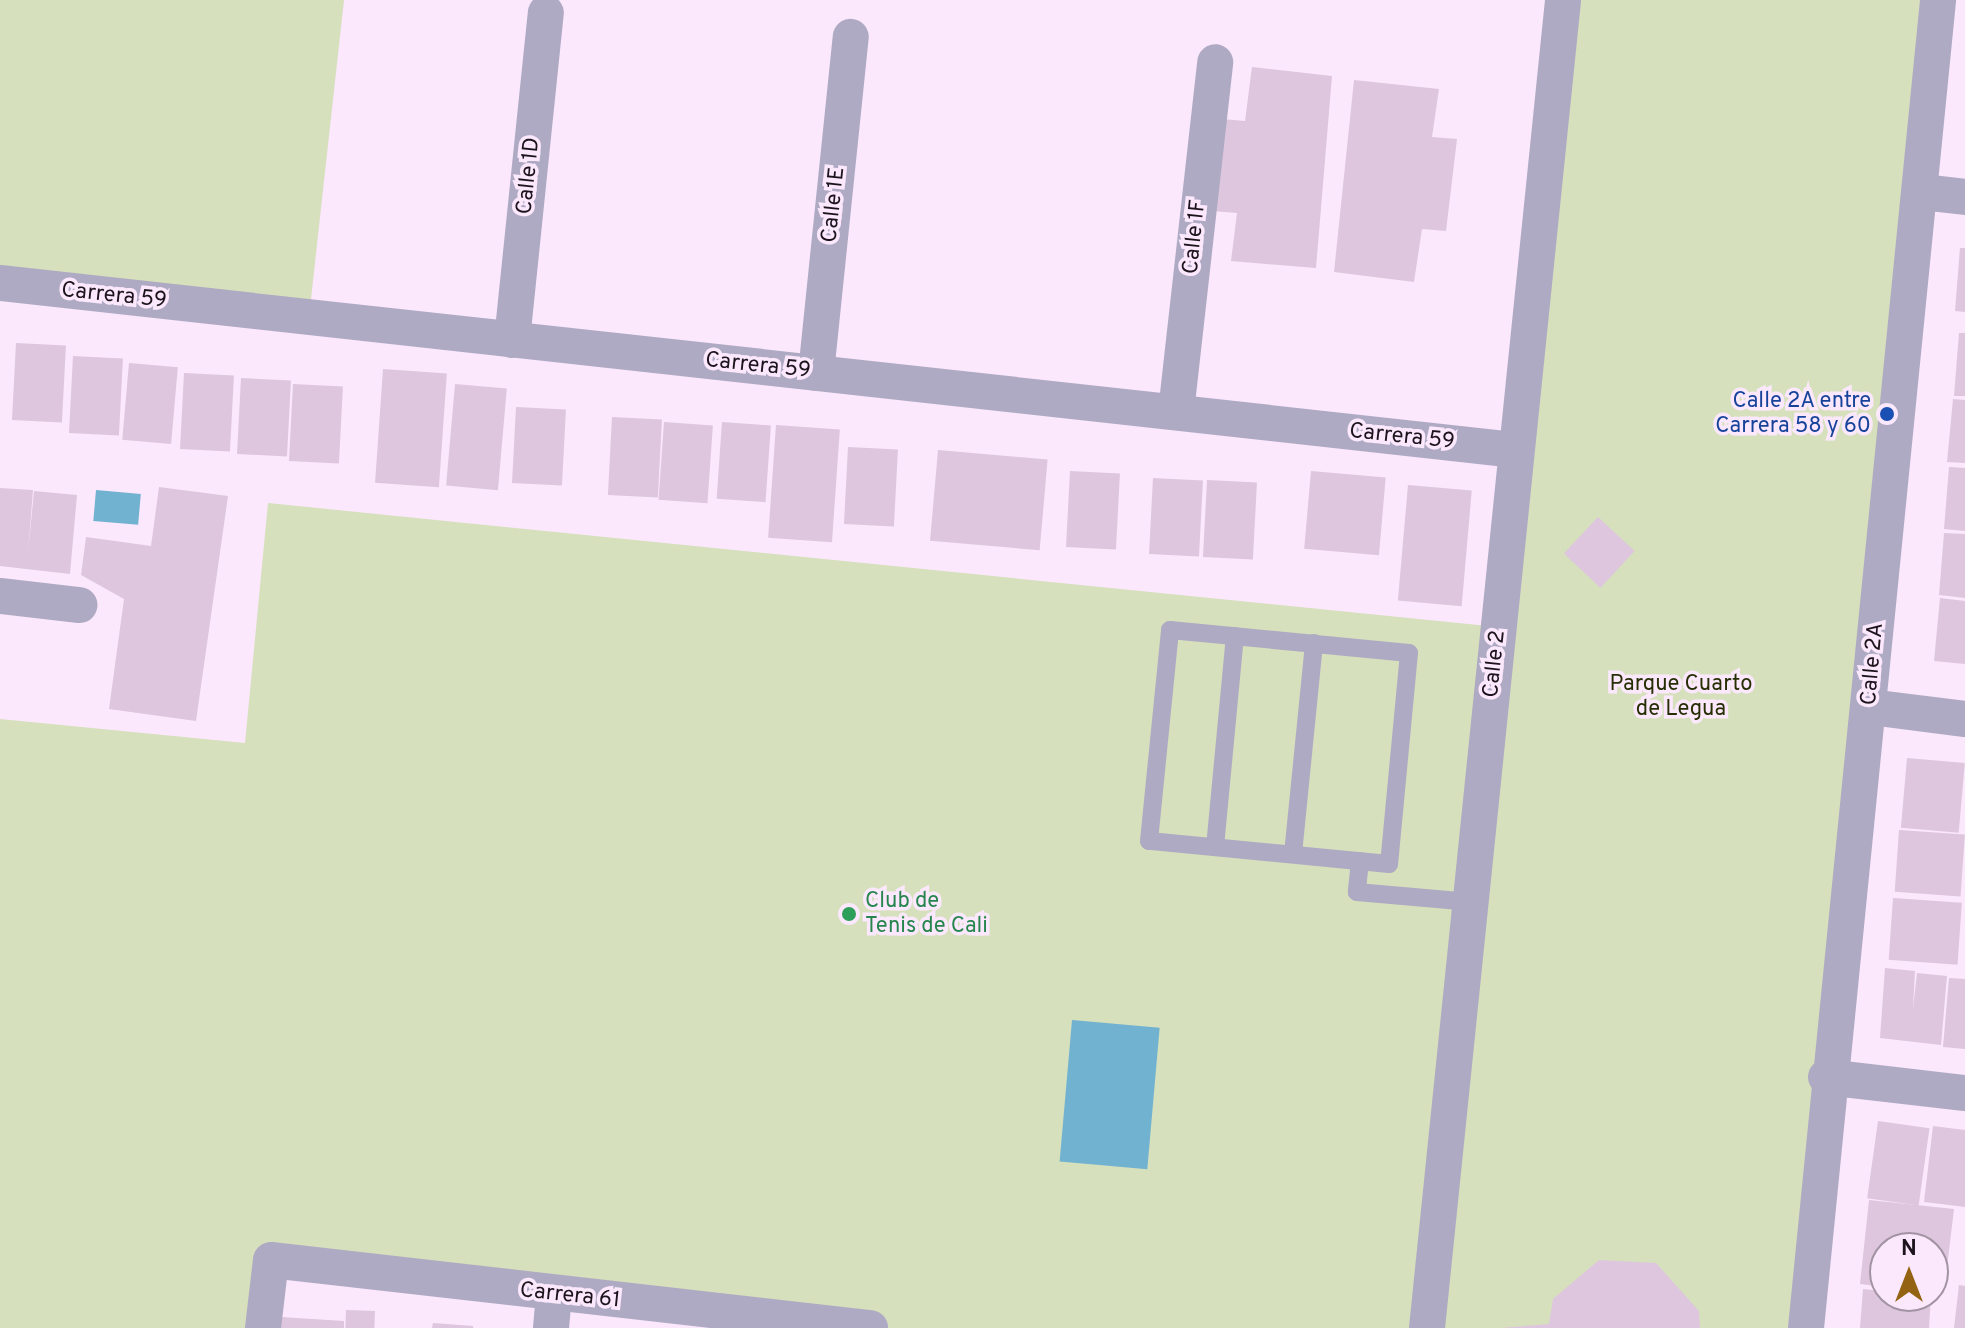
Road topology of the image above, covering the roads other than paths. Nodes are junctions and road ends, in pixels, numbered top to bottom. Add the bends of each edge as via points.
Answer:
1 (1563, 0) edge
2 (1938, 0) edge
3 (546, 13) dead end
4 (851, 37) dead end
5 (1215, 62) dead end
6 (1922, 192) junction
7 (1965, 197) edge
8 (0, 283) edge
9 (512, 340) junction
10 (816, 373) junction
11 (1176, 412) junction
12 (1516, 450) junction
13 (0, 596) edge
14 (79, 605) dead end
15 (1235, 636) junction
16 (1314, 643) junction
17 (1870, 707) junction
18 (1965, 719) edge
19 (1215, 847) junction
20 (1293, 854) junction
21 (1360, 861) junction
22 (1471, 902) junction
23 (1826, 1077) junction
24 (1965, 1093) edge
25 (552, 1311) edge
26 (263, 1328) edge
27 (870, 1328) edge
28 (1427, 1328) edge
29 (1806, 1328) edge

1 - 12 street, Calle 2
2 - 6 street, Calle 2A
3 - 9 street, Calle 1D
4 - 10 street, Calle 1E
5 - 11 street, Calle 1F
6 - 7 street
6 - 17 street, Calle 2A
8 - 9 street, Carrera 59
9 - 10 street, Carrera 59
10 - 11 street, Carrera 59
11 - 12 street, Carrera 59
12 - 22 street, Calle 2
13 - 14 street
15 - 16 lane
15 - 19 lane
15 - 19 lane via 1170,630 1149,841
16 - 20 lane
16 - 21 lane via 1409,653 1389,864
17 - 18 street
17 - 23 street, Calle 2A
19 - 20 lane
20 - 21 lane
21 - 22 lane via 1357,892
22 - 28 street, Calle 2
23 - 24 street
23 - 29 street, Calle 2A
25 - 26 street, Carrera 61 via 271,1260
25 - 27 street, Carrera 61

